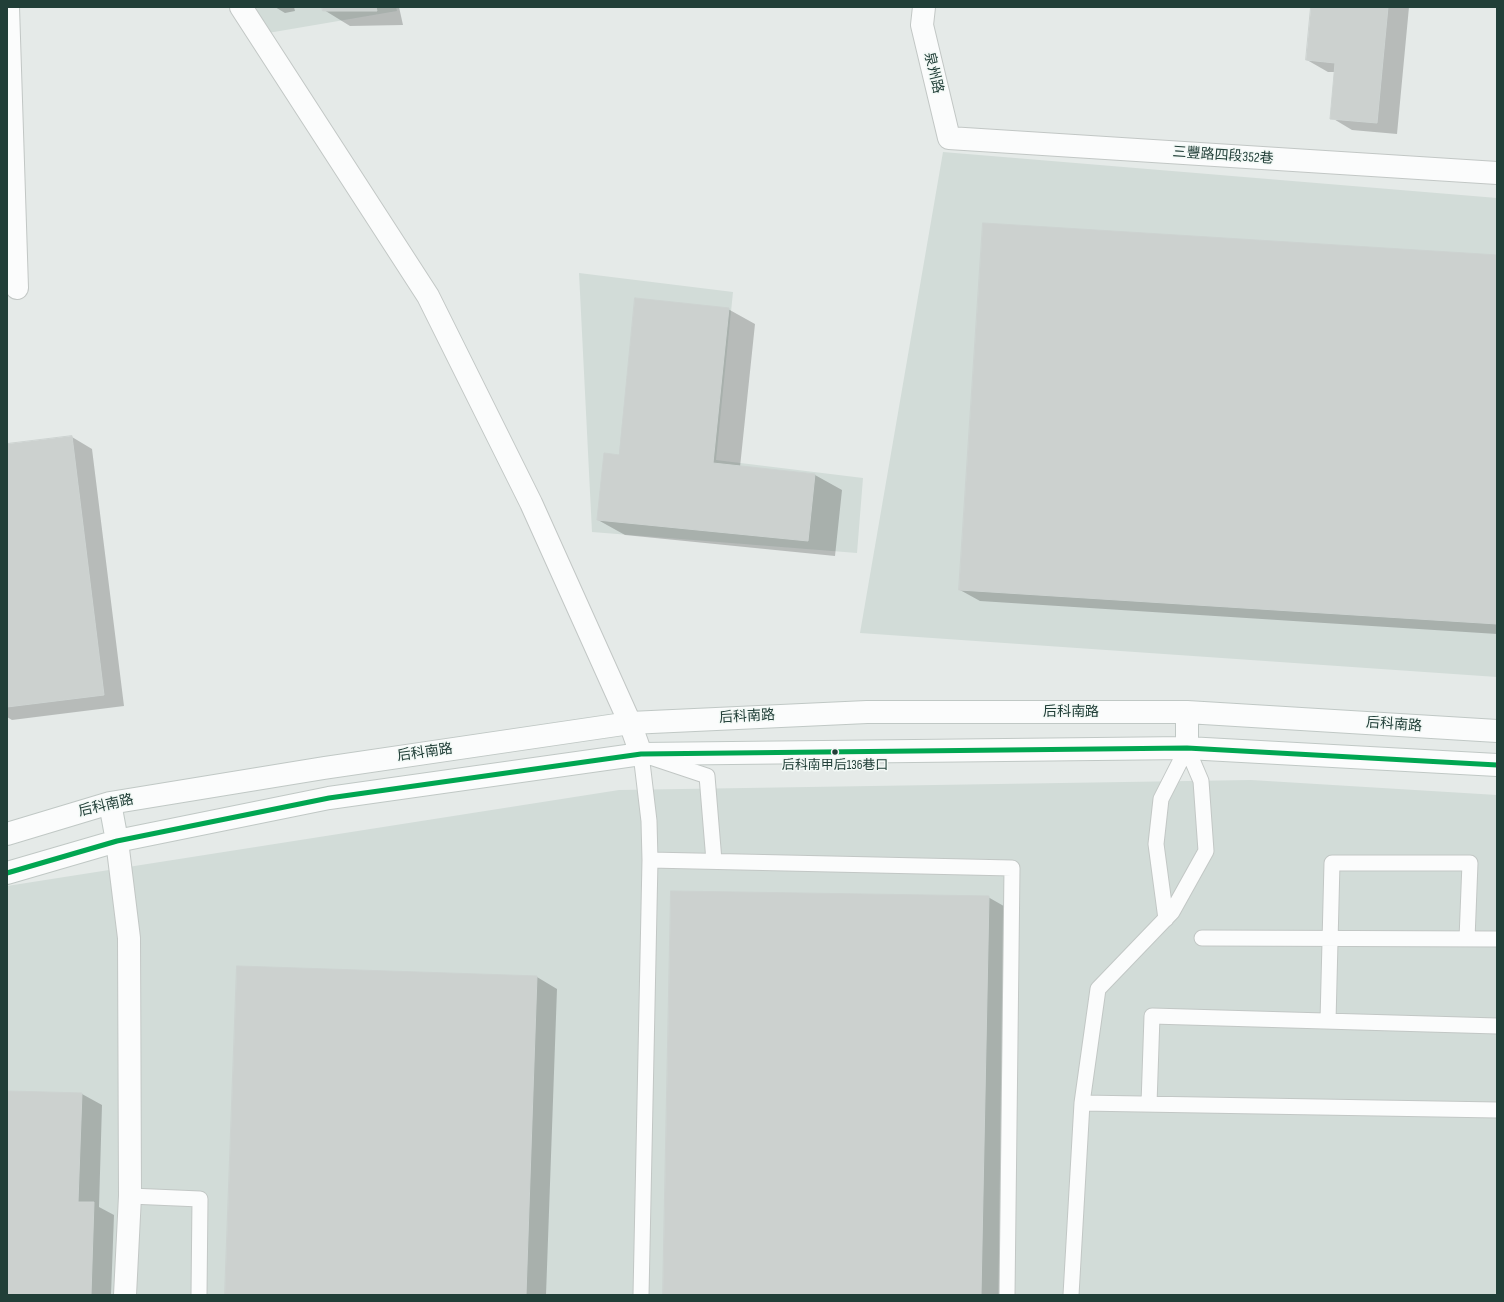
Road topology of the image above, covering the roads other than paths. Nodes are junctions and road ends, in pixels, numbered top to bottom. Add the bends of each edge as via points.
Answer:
1 (8, 7) edge
2 (242, 7) edge
3 (924, 7) edge
4 (949, 138) joint
5 (1497, 174) edge
6 (17, 288) dead end
7 (1187, 712) junction
8 (630, 722) junction
9 (1497, 731) edge
10 (1188, 748) junction
11 (642, 754) junction
12 (1497, 765) edge
13 (110, 803) junction
14 (7, 834) edge
15 (117, 841) junction
16 (650, 860) junction
17 (714, 862) junction
18 (7, 873) edge
19 (1166, 919) junction
20 (1202, 938) dead end
21 (1330, 938) junction
22 (1467, 939) junction
23 (1497, 939) edge
24 (1328, 1021) junction
25 (1497, 1026) edge
26 (1082, 1103) junction
27 (1149, 1104) junction
28 (1497, 1110) edge
29 (130, 1196) junction
30 (125, 1295) edge
31 (199, 1295) edge
32 (640, 1295) edge
33 (1006, 1295) edge
34 (1071, 1295) edge

1 - 6 street
2 - 8 street via 428,296 531,503
3 - 4 street, 泉州路 via 922,25
4 - 5 street, 三豐路四段352巷
7 - 8 street, 后科南路 via 867,712
7 - 9 street, 后科南路
7 - 10 street
8 - 11 street
8 - 13 street, 后科南路
10 - 11 street
10 - 12 street
10 - 19 lane via 1161,799 1156,844
10 - 19 lane via 1201,781 1206,851
11 - 15 street via 329,798
11 - 16 lane
11 - 17 lane via 707,776
13 - 14 street, 后科南路
13 - 15 street
15 - 18 street
15 - 29 street via 129,938
16 - 17 lane
16 - 32 lane
17 - 33 lane via 1012,868
19 - 26 lane via 1098,988
20 - 21 lane
21 - 22 lane
21 - 22 lane via 1332,864 1470,863
21 - 24 lane
22 - 23 lane
24 - 25 lane
24 - 27 lane via 1152,1016
26 - 27 lane
26 - 34 lane
27 - 28 lane
29 - 30 street
29 - 31 lane via 200,1199

